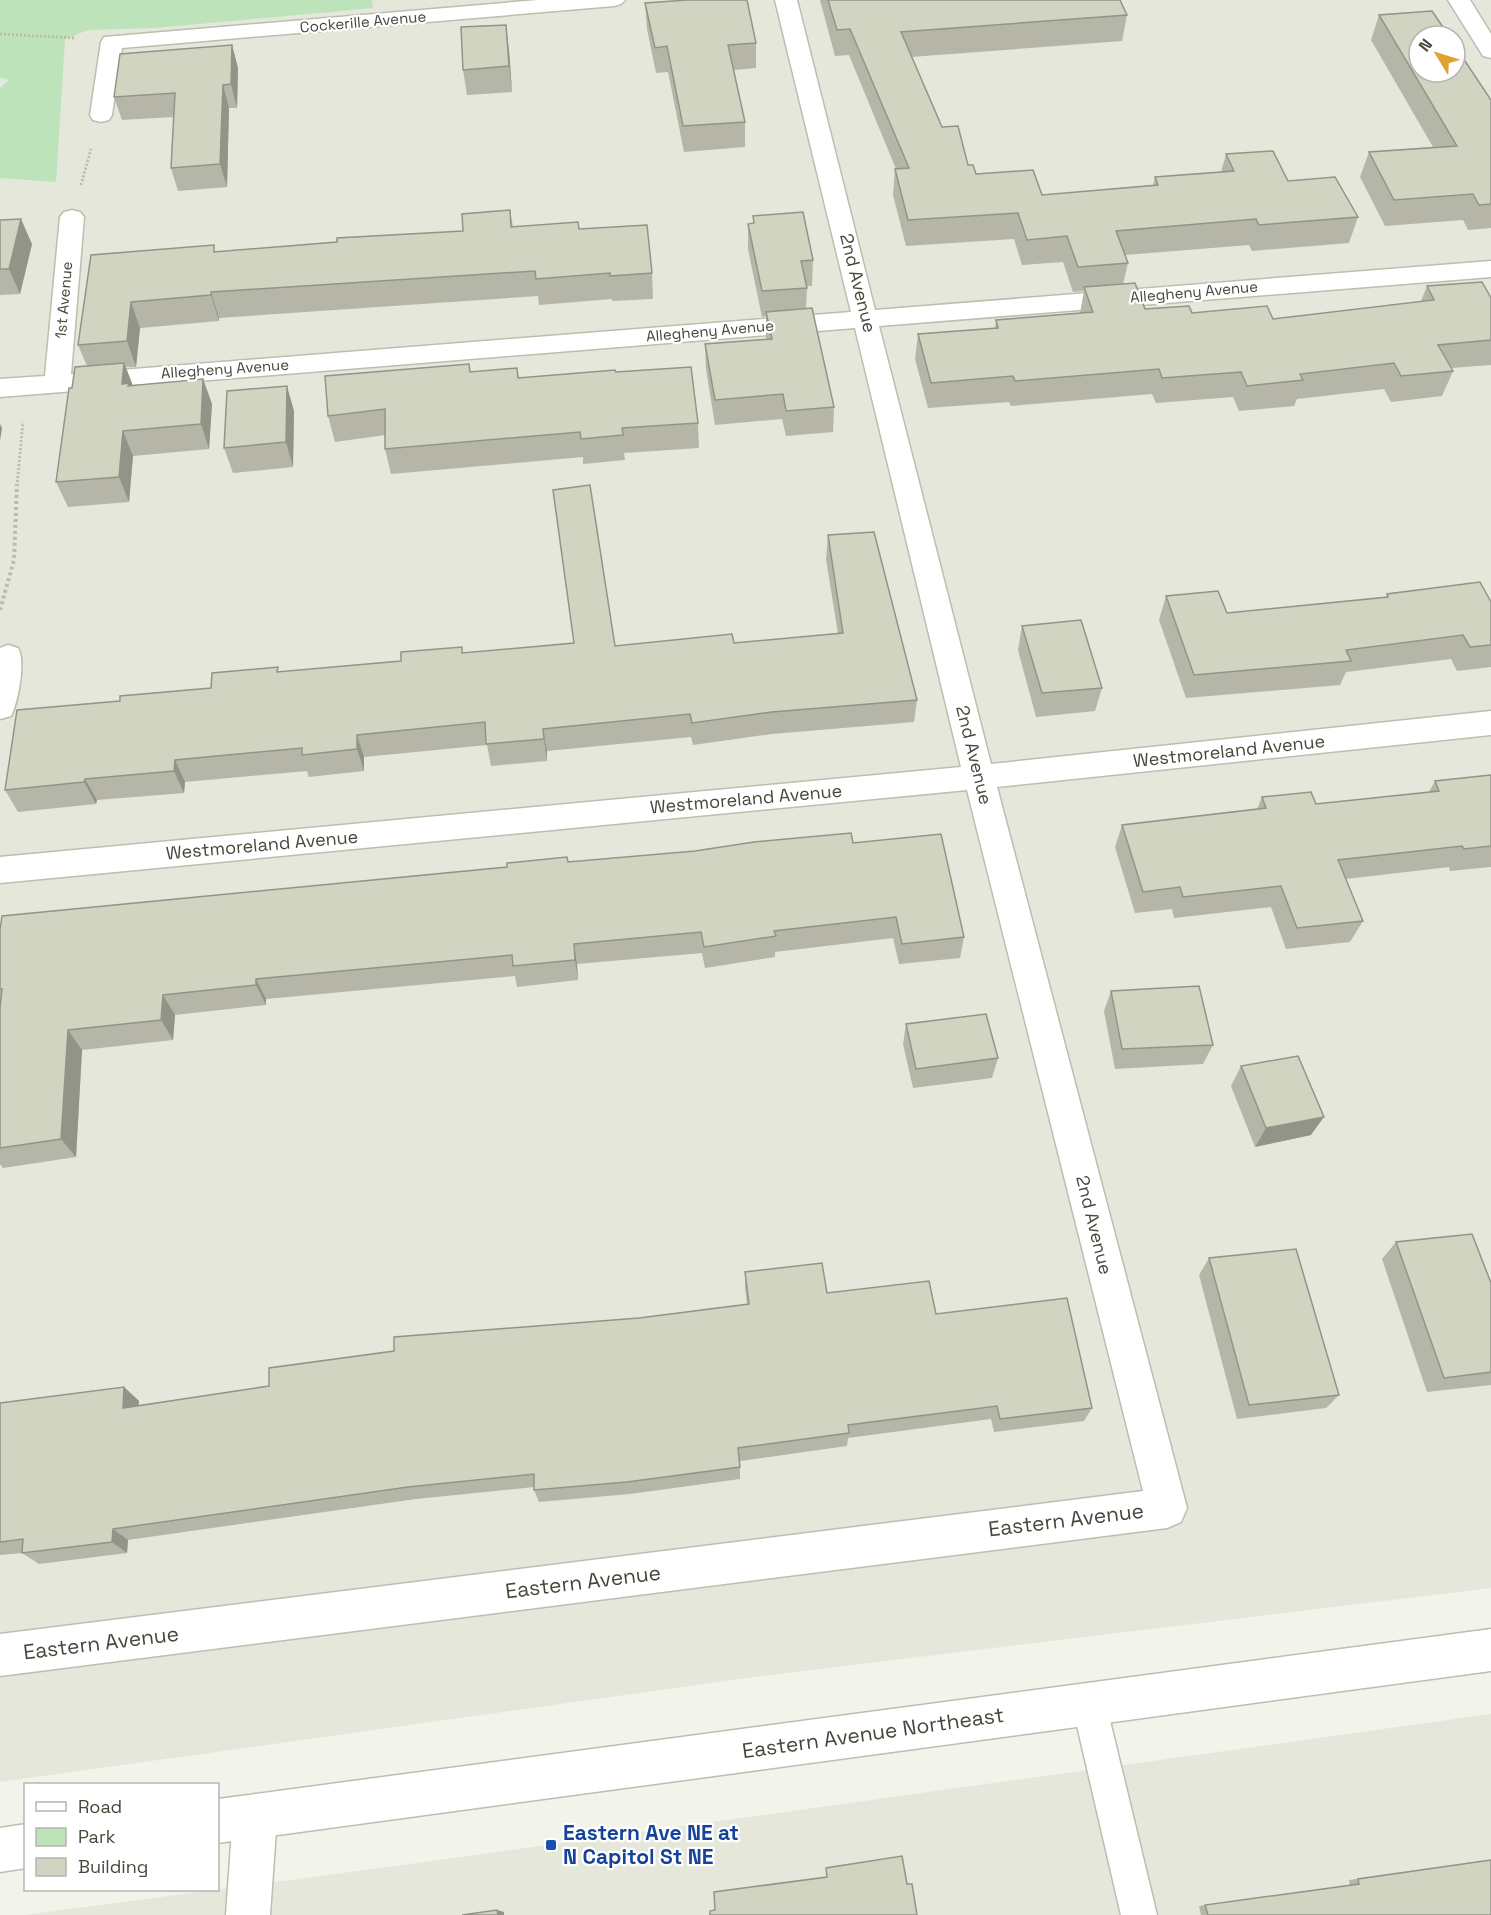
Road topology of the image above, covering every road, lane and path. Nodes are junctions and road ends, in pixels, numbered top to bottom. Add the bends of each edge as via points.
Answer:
1 (614, 0) edge
2 (786, 0) edge
3 (1460, 0) edge
4 (0, 34) edge
5 (112, 42) junction
6 (1491, 51) edge
7 (101, 115) joint
8 (72, 217) joint
9 (1491, 269) edge
10 (867, 318) junction
11 (57, 382) junction
12 (28, 385) junction
13 (0, 387) edge
14 (0, 610) edge
15 (8, 656) dead end
16 (0, 708) edge
17 (1491, 723) edge
18 (979, 777) junction
19 (0, 870) edge
20 (1167, 1508) joint
21 (1491, 1650) edge
22 (0, 1655) edge
23 (1089, 1704) junction
24 (236, 1818) edge
25 (24, 1846) edge
26 (0, 1850) edge
27 (248, 1915) edge
28 (1139, 1915) edge

1 - 5 street, Cockerille Avenue
2 - 10 street, 2nd Avenue
3 - 6 street
4 - 5 path
5 - 7 street
7 - 8 path
8 - 11 street, 1st Avenue
9 - 10 street, Allegheny Avenue
10 - 11 street, Allegheny Avenue
10 - 18 street, 2nd Avenue
11 - 12 street, Allegheny Avenue
12 - 13 street, Allegheny Avenue
12 - 14 path via 18,470 14,560
15 - 16 street
17 - 18 street, Westmoreland Avenue
18 - 19 street, Westmoreland Avenue
18 - 20 street, 2nd Avenue
20 - 22 street, Eastern Avenue
21 - 23 street, Eastern Avenue Northeast
23 - 24 street, Eastern Avenue Northeast
23 - 28 lane
24 - 27 street
25 - 26 street

